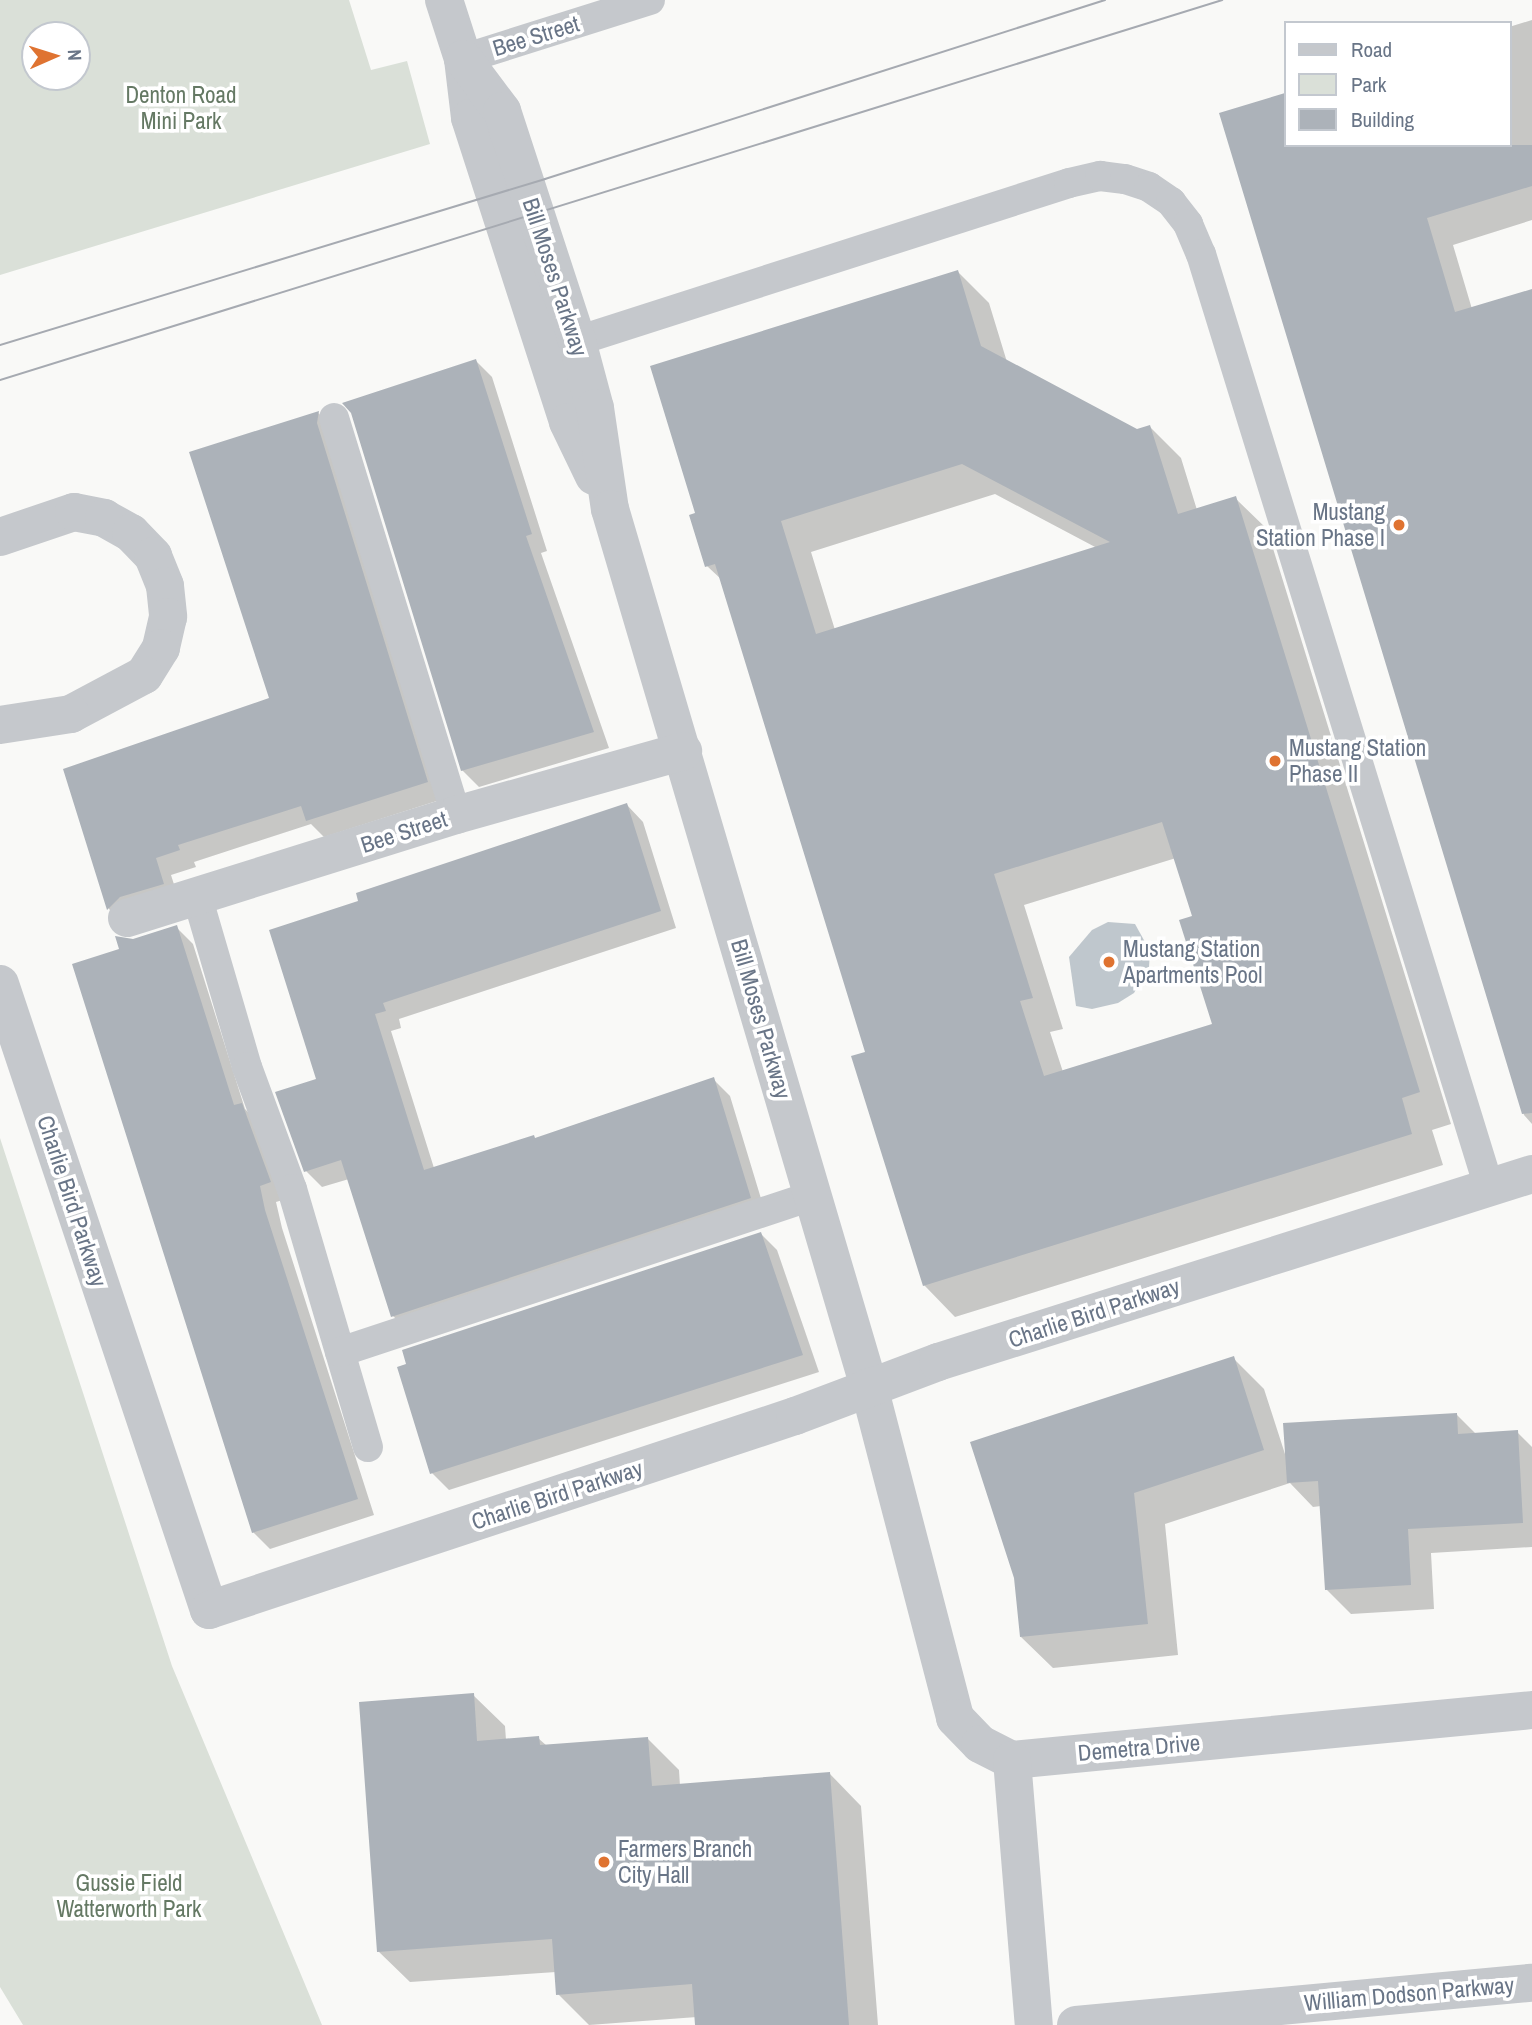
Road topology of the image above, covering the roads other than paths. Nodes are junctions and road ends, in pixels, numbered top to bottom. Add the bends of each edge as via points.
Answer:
1 (444, 0) edge
2 (650, 0) edge
3 (463, 59) junction
4 (577, 341) junction
5 (334, 418) dead end
6 (610, 509) junction
7 (0, 537) edge
8 (0, 726) edge
9 (683, 751) junction
10 (456, 815) junction
11 (197, 896) junction
12 (127, 918) dead end
13 (0, 984) edge
14 (1532, 1174) edge
15 (1489, 1187) junction
16 (813, 1196) junction
17 (340, 1352) junction
18 (869, 1387) junction
19 (368, 1447) dead end
20 (1532, 1710) edge
21 (1012, 1760) junction
22 (1532, 1983) edge
23 (1034, 2025) edge
24 (1076, 2025) edge

1 - 3 street, Bill Moses Parkway
2 - 3 lane, Bee Street
3 - 4 street, Bill Moses Parkway via 502,111
3 - 6 street, Bill Moses Parkway via 470,118 568,422
4 - 6 street, Bill Moses Parkway via 596,408
4 - 15 lane via 1069,183 1100,176 1125,179 1171,202 1188,224 1201,254
5 - 10 lane
6 - 9 street, Bill Moses Parkway
7 - 8 street via 74,512 104,518 131,533 153,556 165,586 168,617 161,648 144,674 71,714
9 - 10 street, Bee Street
9 - 16 street, Bill Moses Parkway
10 - 11 street, Bee Street
11 - 12 street, Bee Street
11 - 17 lane
13 - 18 street, Charlie Bird Parkway via 209,1610
14 - 15 street, Charlie Bird Parkway
15 - 18 street, Charlie Bird Parkway
16 - 17 lane
16 - 18 street, Bill Moses Parkway
17 - 19 lane
18 - 21 street, Bill Moses Parkway via 955,1718 980,1744
20 - 21 street, Demetra Drive
21 - 23 street
22 - 24 street, William Dodson Parkway

